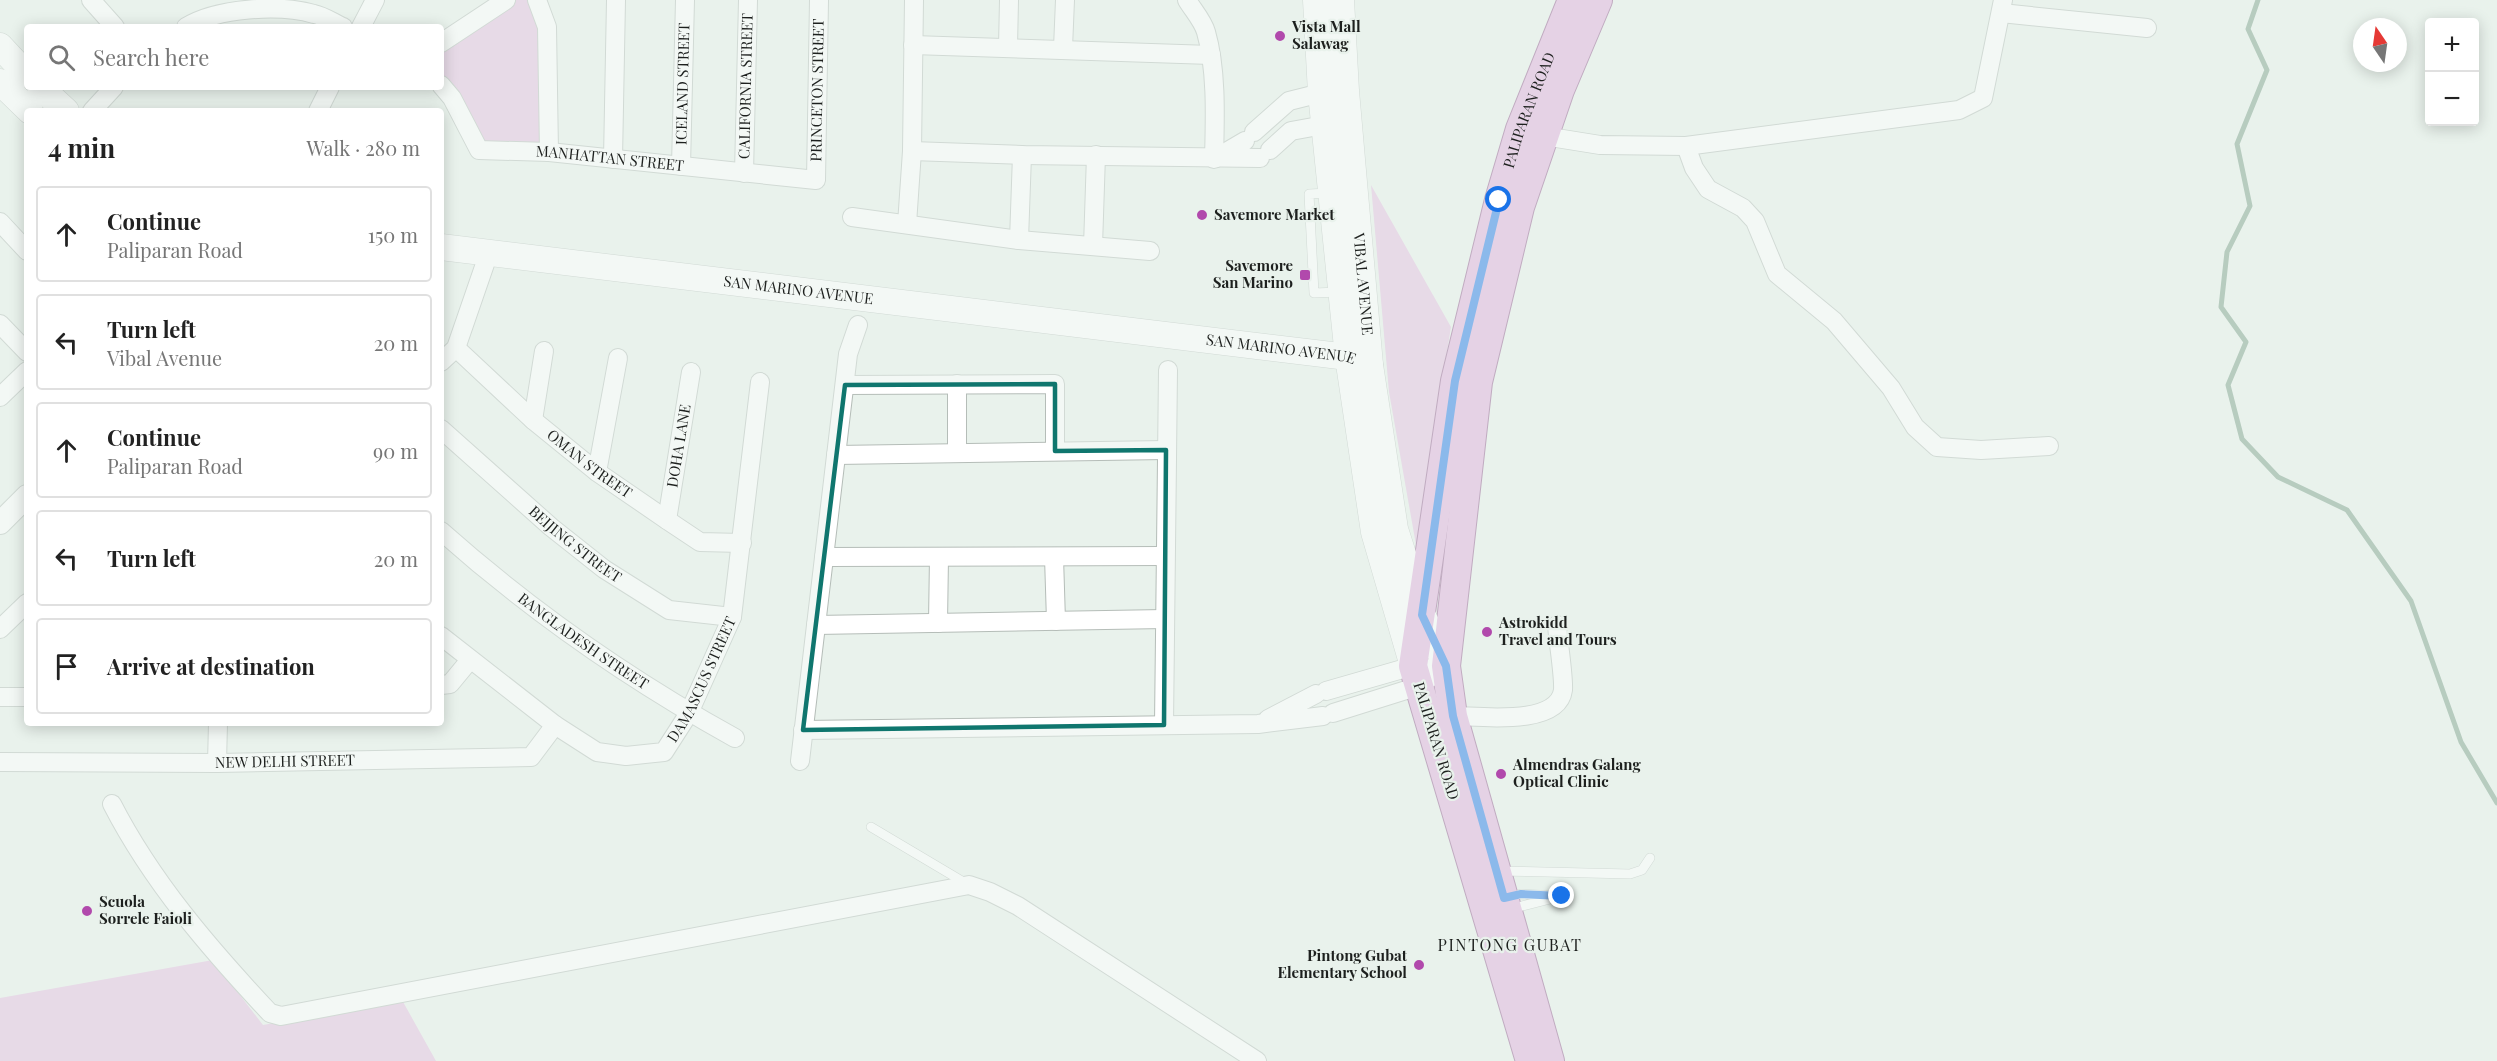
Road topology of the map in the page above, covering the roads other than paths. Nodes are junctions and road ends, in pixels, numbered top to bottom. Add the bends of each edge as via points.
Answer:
1 (91, 0) edge
2 (375, 0) edge
3 (506, 0) edge
4 (537, 0) edge
5 (616, 0) edge
6 (685, 0) edge
7 (748, 0) edge
8 (819, 0) edge
9 (914, 0) edge
10 (1010, 0) edge
11 (1065, 0) edge
12 (1187, 0) edge
13 (1316, 0) edge
14 (1341, 0) edge
15 (1572, 0) edge
16 (1598, 0) edge
17 (284, 4) edge
18 (2002, 6) edge
19 (113, 24) edge
20 (194, 24) edge
21 (337, 24) edge
22 (363, 24) edge
23 (2147, 28) dead end
24 (444, 41) edge
25 (913, 45) junction
26 (0, 46) edge
27 (1008, 47) junction
28 (1063, 48) junction
29 (1211, 55) junction
30 (24, 72) edge
31 (0, 82) edge
32 (444, 89) edge
33 (43, 90) edge
34 (111, 90) edge
35 (328, 90) edge
36 (1321, 93) junction
37 (27, 108) edge
38 (63, 108) edge
39 (95, 108) edge
40 (320, 108) edge
41 (1333, 135) junction
42 (1544, 136) junction
43 (1686, 146) junction
44 (912, 151) junction
45 (549, 152) junction
46 (1022, 155) junction
47 (1096, 155) junction
48 (613, 159) junction
49 (1214, 159) junction
50 (681, 166) junction
51 (744, 173) junction
52 (816, 180) joint
53 (852, 217) dead end
54 (0, 222) edge
55 (907, 224) junction
56 (1019, 240) junction
57 (444, 246) edge
58 (1093, 246) junction
59 (24, 248) edge
60 (1150, 251) dead end
61 (444, 260) edge
62 (485, 264) junction
63 (0, 324) edge
64 (858, 325) dead end
65 (456, 348) junction
66 (24, 349) edge
67 (544, 351) dead end
68 (618, 358) dead end
69 (444, 359) edge
70 (1356, 364) junction
71 (1168, 370) dead end
72 (691, 372) dead end
73 (24, 374) edge
74 (760, 382) dead end
75 (957, 384) junction
76 (845, 385) junction
77 (0, 397) edge
78 (532, 420) junction
79 (444, 432) edge
80 (2049, 446) dead end
81 (1166, 450) junction
82 (1055, 451) junction
83 (957, 453) junction
84 (836, 455) junction
85 (597, 472) junction
86 (24, 499) edge
87 (668, 520) junction
88 (0, 523) edge
89 (444, 534) edge
90 (742, 543) junction
91 (1166, 556) junction
92 (824, 557) junction
93 (939, 557) junction
94 (1054, 557) junction
95 (24, 606) edge
96 (1422, 615) junction
97 (732, 617) junction
98 (1165, 619) junction
99 (1056, 621) junction
100 (938, 623) junction
101 (816, 625) junction
102 (1557, 625) dead end
103 (0, 628) edge
104 (444, 639) edge
105 (470, 661) junction
106 (1446, 666) junction
107 (1416, 676) junction
108 (444, 685) edge
109 (0, 697) edge
110 (24, 697) edge
111 (689, 713) junction
112 (1453, 716) junction
113 (1258, 724) junction
114 (555, 725) junction
115 (1164, 725) junction
116 (218, 726) edge
117 (803, 730) junction
118 (735, 738) dead end
119 (800, 761) dead end
120 (0, 762) edge
121 (218, 763) junction
122 (112, 804) dead end
123 (871, 827) dead end
124 (1650, 858) dead end
125 (1497, 871) junction
126 (969, 885) junction
127 (1506, 904) junction
128 (1257, 1061) edge
129 (1530, 1061) edge
130 (1550, 1061) edge

1 - 19 street
2 - 22 street
3 - 24 street
4 - 45 street via 547,27
5 - 48 street
6 - 50 street, ICELAND STREET
7 - 51 street, CALIFORNIA STREET
8 - 52 street, PRINCETON STREET
9 - 25 street
10 - 27 street
11 - 28 street
12 - 29 street via 1206,30
13 - 36 main road, VIBAL AVENUE
14 - 41 main road, VIBAL AVENUE
15 - 96 main road, PALIPARAN ROAD via 1520,129 1493,222 1455,381
16 - 42 main road, PALIPARAN ROAD
17 - 20 street via 219,14
17 - 21 street
18 - 23 street
18 - 43 street via 1983,98 1959,111
25 - 27 street
25 - 44 street
26 - 30 main road
27 - 28 street
28 - 29 street
29 - 49 street
31 - 37 main road
32 - 45 street, MANHATTAN STREET via 479,150
33 - 38 main road
34 - 39 street
35 - 40 street
36 - 41 main road, VIBAL AVENUE
36 - 49 street via 1289,101 1250,137
41 - 49 street via 1290,131 1265,154
41 - 70 main road, VIBAL AVENUE
41 - 70 main road, VIBAL AVENUE via 1330,192 1342,292
42 - 43 street via 1600,145
42 - 106 main road, PALIPARAN ROAD via 1520,207 1478,382
43 - 80 street via 1708,189 1743,208 1755,221 1776,274 1834,321 1891,388 1915,427 1937,447 1981,450
44 - 46 street
44 - 55 street
45 - 48 street, MANHATTAN STREET
46 - 47 street
46 - 56 street
47 - 49 street
47 - 58 street
48 - 50 street, MANHATTAN STREET
50 - 51 street, MANHATTAN STREET
51 - 52 street, MANHATTAN STREET
53 - 55 street
54 - 59 street
55 - 56 street
56 - 58 street
57 - 70 main road, SAN MARINO AVENUE
58 - 60 street
61 - 62 main road, SAN MARINO AVENUE
62 - 65 street
62 - 70 main road, SAN MARINO AVENUE
63 - 66 street
64 - 76 street via 848,354
65 - 69 street
65 - 78 street, OMAN STREET
67 - 78 street
68 - 85 street
70 - 96 main road, VIBAL AVENUE via 1395,529
70 - 107 main road, VIBAL AVENUE via 1374,532
71 - 81 street
72 - 87 street, DOHA LANE
73 - 77 street
74 - 90 street, DAMASCUS STREET
75 - 76 street
75 - 82 street via 1055,384
75 - 83 street
76 - 84 street
78 - 85 street, OMAN STREET
79 - 97 street, BEIJING STREET via 551,528 604,569 669,610
81 - 82 street
81 - 91 street
82 - 83 street
83 - 84 street
84 - 92 street
85 - 87 street, OMAN STREET
86 - 88 street
87 - 90 street, OMAN STREET via 700,542
89 - 111 street, BANGLADESH STREET via 494,578 575,638
90 - 97 street, DAMASCUS STREET
91 - 94 street
91 - 98 street
92 - 93 street
92 - 101 street
93 - 94 street
93 - 100 street
94 - 99 street
95 - 103 street
96 - 106 main road, VIBAL AVENUE
96 - 107 main road, PALIPARAN ROAD
97 - 111 street, DAMASCUS STREET
98 - 99 street
98 - 115 street
99 - 100 street
100 - 101 street
101 - 117 street
102 - 112 street via 1563,690 1558,702 1537,714
104 - 105 street, DAMASCUS STREET
105 - 108 street via 450,684
105 - 114 street, DAMASCUS STREET
106 - 107 street
106 - 112 main road, PALIPARAN ROAD
107 - 113 street via 1328,714
107 - 113 street via 1321,692
107 - 129 main road, PALIPARAN ROAD
109 - 110 street
111 - 114 street, DAMASCUS STREET via 664,752 626,756 597,752
111 - 118 street, BANGLADESH STREET
112 - 125 main road, PALIPARAN ROAD
113 - 115 street
114 - 121 street, NEW DELHI STREET via 531,757
115 - 117 street
116 - 121 street
117 - 119 street
120 - 121 street, NEW DELHI STREET
122 - 126 street via 149,867 212,951 270,1013 281,1016
123 - 126 lane
124 - 125 lane via 1642,870 1630,874
125 - 127 main road, PALIPARAN ROAD
126 - 128 street via 1018,906
127 - 127 lane via 1562,896 1521,894
127 - 130 main road, PALIPARAN ROAD

